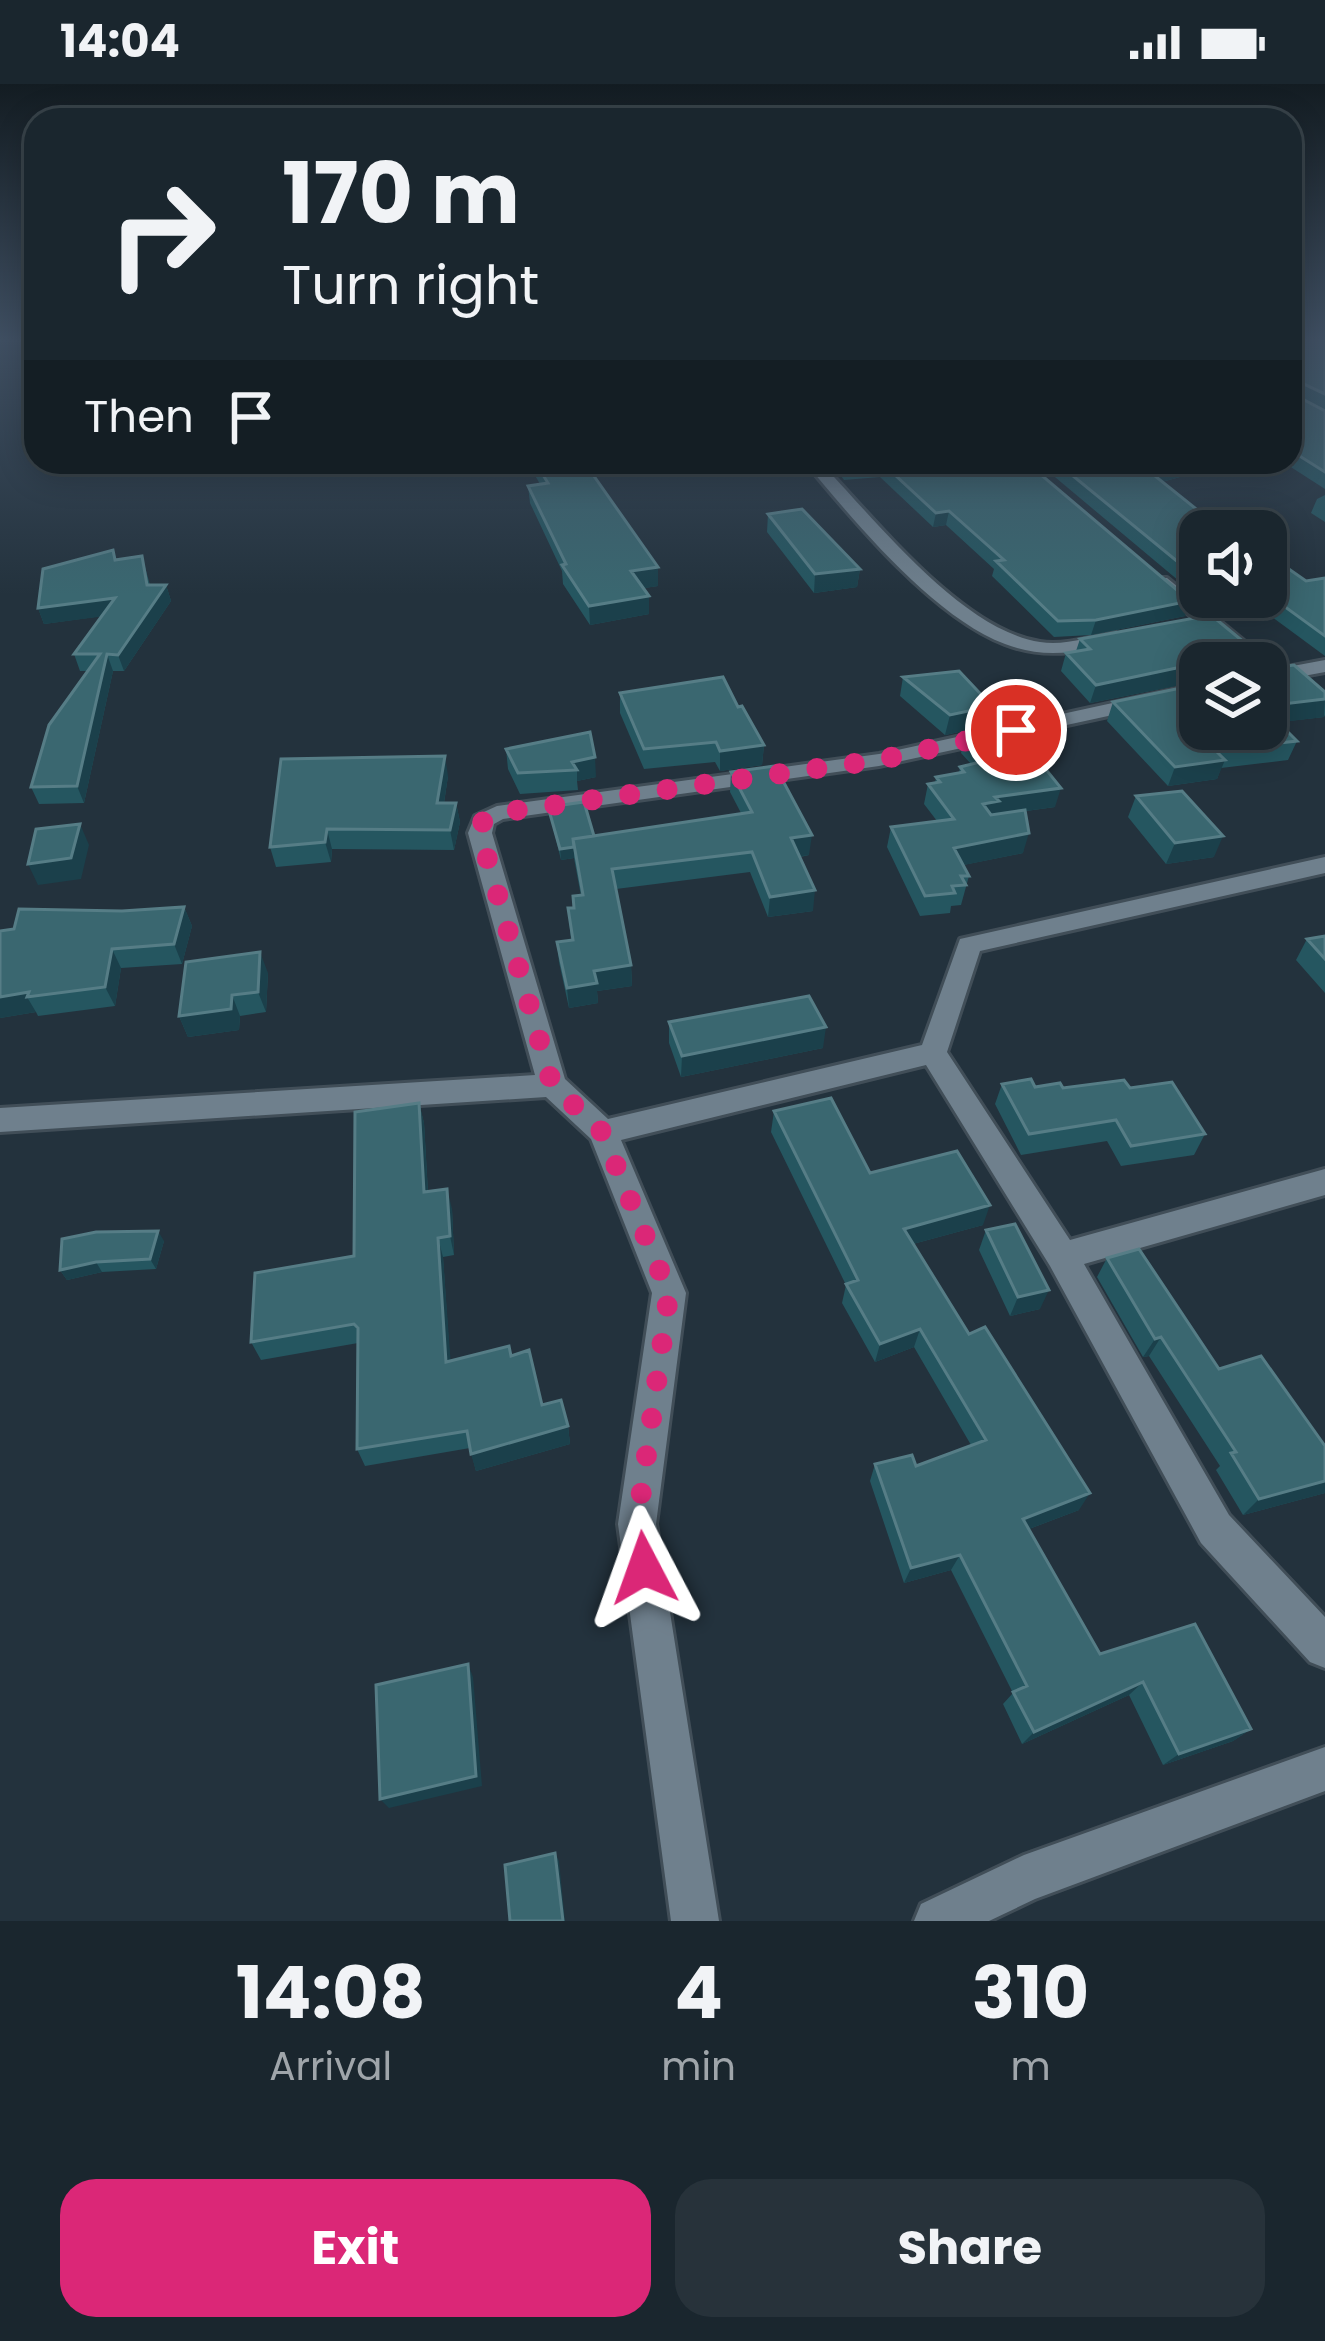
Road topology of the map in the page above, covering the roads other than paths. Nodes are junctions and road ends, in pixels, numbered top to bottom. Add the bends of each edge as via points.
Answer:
1 (824, 474) edge
2 (1139, 564) edge
3 (1207, 622) junction
4 (1186, 626) edge
5 (1144, 633) edge
6 (1231, 642) edge
7 (1325, 666) edge
8 (1287, 669) edge
9 (1179, 695) edge
10 (1325, 865) edge
11 (933, 1053) junction
12 (552, 1084) junction
13 (0, 1120) edge
14 (602, 1132) junction
15 (1325, 1182) edge
16 (1062, 1256) junction
17 (1325, 1647) edge
18 (1325, 1769) edge
19 (695, 1921) edge
20 (938, 1921) edge

1 - 5 street via 947,600 1004,637 1059,648
2 - 3 street
3 - 4 street
3 - 6 street
7 - 8 street
9 - 12 street via 879,760 483,821
10 - 11 street via 969,945
11 - 14 street
11 - 16 street
12 - 13 street
12 - 14 street
14 - 19 street via 669,1293 637,1524
15 - 16 street
16 - 17 street via 1215,1529
18 - 20 street via 1024,1879

